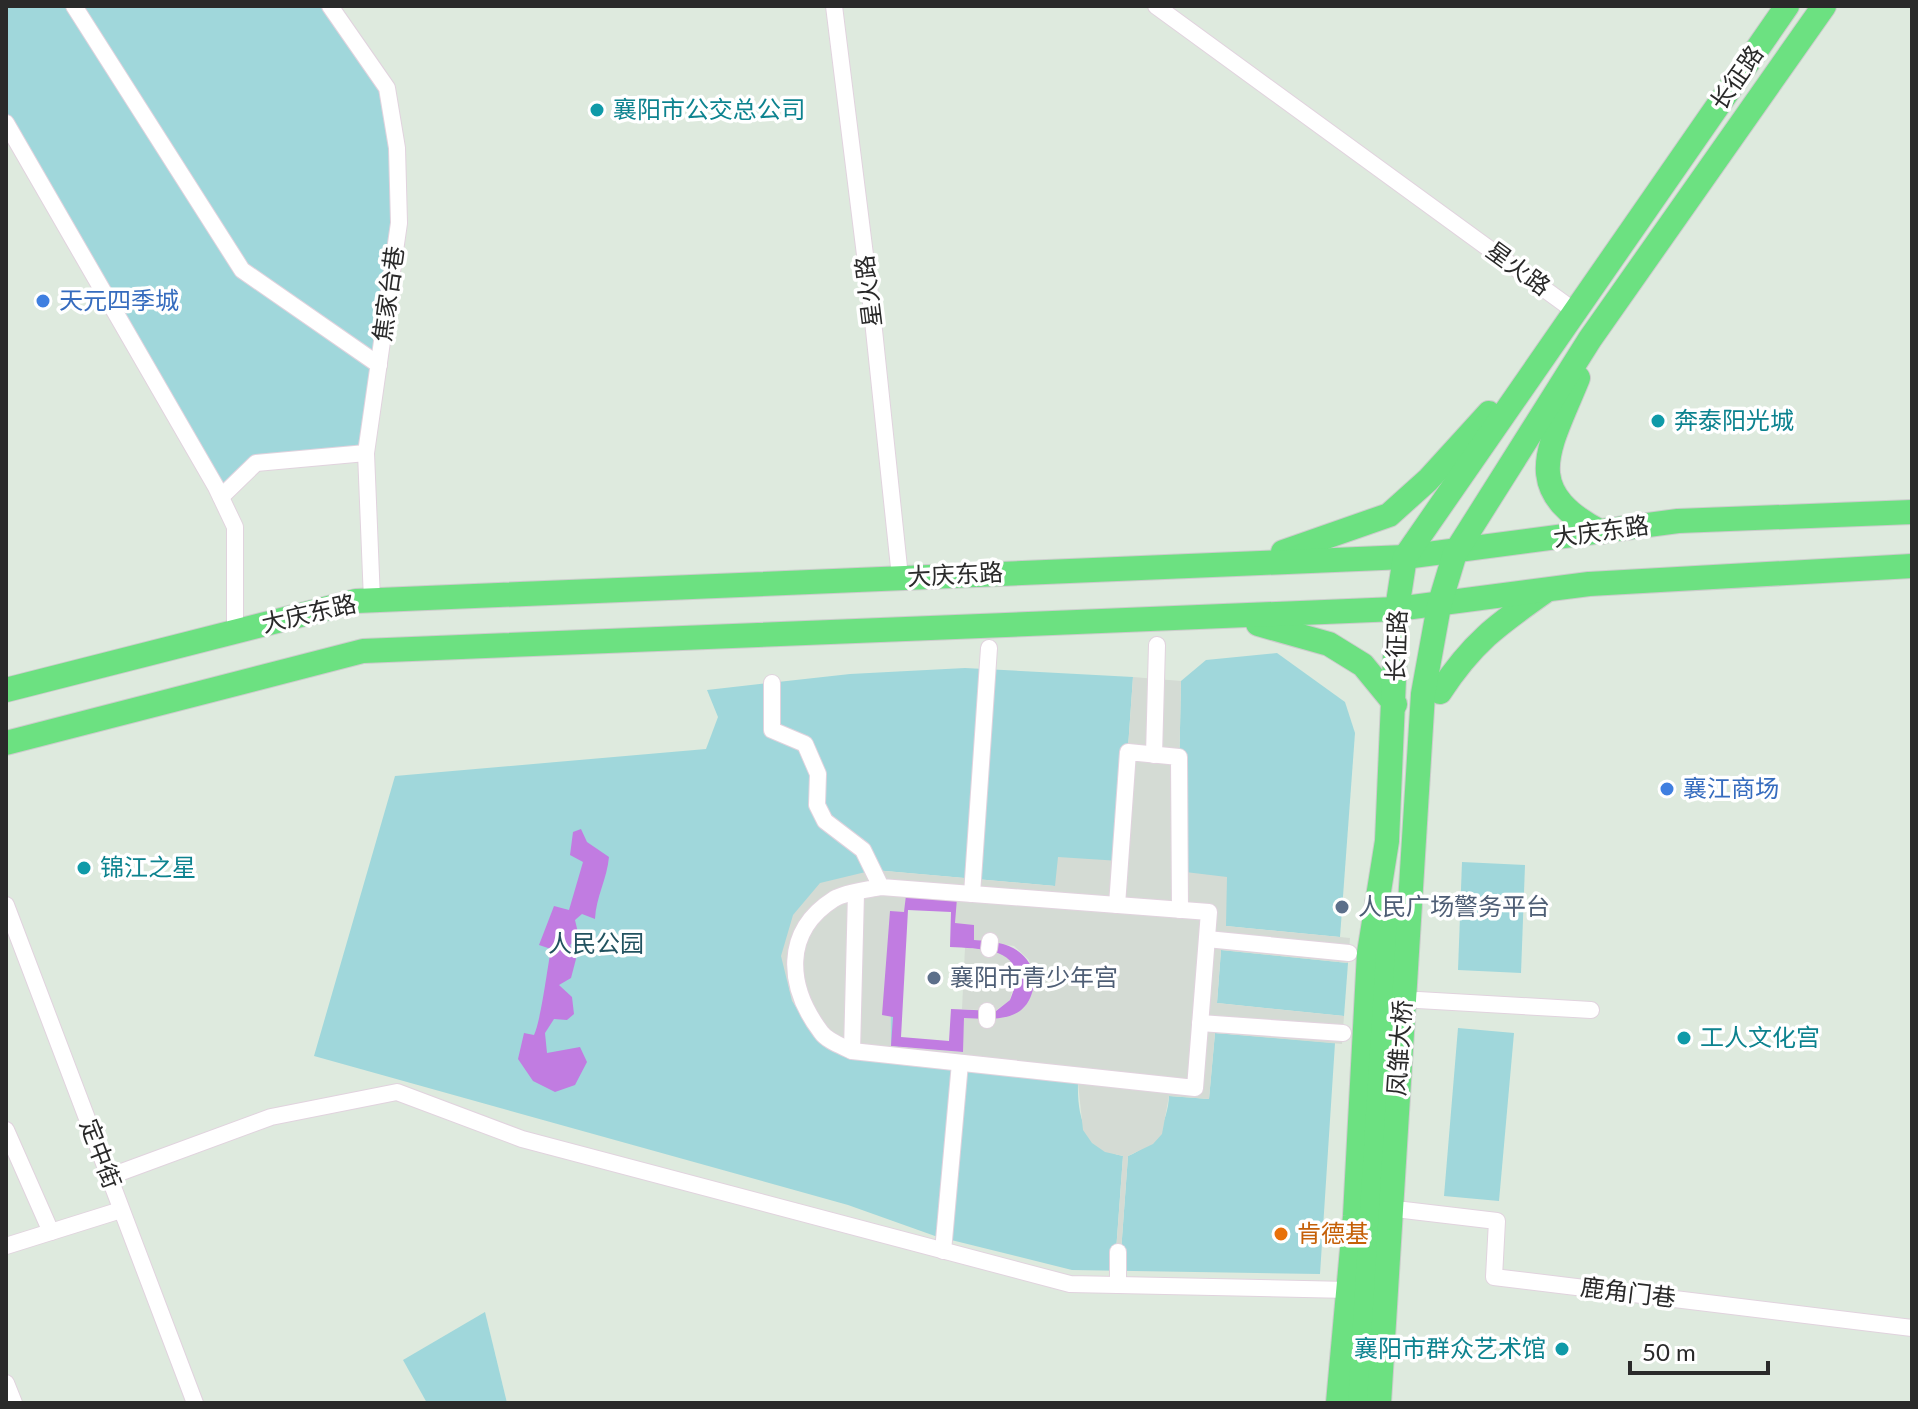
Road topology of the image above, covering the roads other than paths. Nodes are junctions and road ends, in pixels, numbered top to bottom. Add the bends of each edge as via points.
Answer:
1 (74, 6) edge
2 (330, 6) edge
3 (834, 6) edge
4 (1156, 6) edge
5 (1787, 6) edge
6 (1824, 6) edge
7 (6, 123) edge
8 (1628, 236) junction
9 (1569, 307) junction
10 (1590, 339) junction
11 (379, 365) junction
12 (366, 453) junction
13 (221, 497) junction
14 (1912, 512) edge
15 (1601, 532) junction
16 (1455, 553) junction
17 (1405, 557) junction
18 (1253, 561) junction
19 (1912, 566) edge
20 (900, 577) junction
21 (1547, 590) junction
22 (372, 600) junction
23 (1397, 609) junction
24 (1221, 616) junction
25 (1437, 617) junction
26 (235, 632) junction
27 (1157, 645) dead end
28 (989, 648) dead end
29 (63, 676) junction
30 (6, 678) edge
31 (772, 683) dead end
32 (6, 690) edge
33 (1432, 693) junction
34 (1395, 704) junction
35 (10, 745) edge
36 (1154, 755) junction
37 (1387, 841) junction
38 (881, 887) junction
39 (856, 893) junction
40 (972, 894) junction
41 (6, 905) edge
42 (1117, 905) junction
43 (1180, 910) junction
44 (1207, 939) junction
45 (1349, 953) dead end
46 (1396, 974) junction
47 (1418, 1000) junction
48 (1591, 1010) dead end
49 (1200, 1023) junction
50 (1343, 1033) dead end
51 (852, 1051) junction
52 (960, 1063) junction
53 (6, 1130) edge
54 (108, 1177) junction
55 (121, 1210) junction
56 (1404, 1210) junction
57 (51, 1232) junction
58 (6, 1246) edge
59 (943, 1251) junction
60 (1118, 1252) dead end
61 (1118, 1285) junction
62 (1349, 1290) junction
63 (1912, 1328) edge
64 (6, 1383) edge
65 (14, 1403) edge
66 (195, 1403) edge
67 (1338, 1403) edge
68 (1360, 1403) edge
69 (1379, 1403) edge
70 (1396, 1403) edge

1 - 11 street via 242,270
2 - 11 street, 焦家台巷 via 387,88 397,148 399,223
3 - 20 street, 星火路
4 - 9 street, 星火路
5 - 8 main road, 长征路
6 - 10 main road, 长征路
7 - 13 street
8 - 9 main road via 1603,258
8 - 17 main road, 长征路
9 - 18 main road via 1479,426 1389,515
10 - 15 main road via 1547,454 1549,488 1571,516
10 - 16 main road, 长征路
11 - 12 street, 焦家台巷
12 - 13 street via 256,463
12 - 22 street, 焦家台巷
13 - 26 street via 235,527
14 - 15 main road, 大庆东路 via 1678,521
15 - 16 main road, 大庆东路
16 - 17 main road, 大庆东路
16 - 25 main road, 长征路
17 - 18 main road, 大庆东路
17 - 23 main road, 长征路
18 - 20 main road, 大庆东路
19 - 21 main road, 大庆东路
20 - 22 main road, 大庆东路
21 - 25 main road, 大庆东路
21 - 33 main road via 1484,634
22 - 26 main road, 大庆东路
23 - 24 main road, 大庆东路
23 - 25 main road, 大庆东路
23 - 34 main road, 长征路
24 - 34 main road via 1329,644 1363,665
24 - 35 main road, 大庆东路 via 363,651
25 - 33 main road, 长征路
26 - 29 main road, 大庆东路
27 - 36 street
28 - 40 street
29 - 30 main road
29 - 32 main road, 大庆东路
31 - 38 street via 772,730 805,744 818,774 817,805 825,821 863,850
33 - 46 main road, 凤雏大桥
33 - 47 main road, 长征路
34 - 37 main road, 长征路
36 - 42 street via 1128,752
36 - 43 street via 1179,757
37 - 46 main road, 凤雏大桥
37 - 62 main road, 长征路 via 1369,953
38 - 39 street
38 - 40 street
39 - 51 street
39 - 51 street via 836,897 807,920 792,955 800,992 822,1034
40 - 42 street
41 - 54 street, 定中街
42 - 43 street
43 - 44 street via 1209,912
44 - 45 street
44 - 49 street
46 - 68 main road, 凤雏大桥
46 - 69 main road, 凤雏大桥
47 - 48 street
47 - 56 main road, 长征路
49 - 50 street
49 - 52 street via 1195,1088
51 - 52 street
52 - 59 street
53 - 57 street
54 - 55 street, 定中街
54 - 59 street via 271,1117 397,1092 522,1139
55 - 57 street
55 - 66 street, 定中街
56 - 63 street, 鹿角门巷 via 1497,1221 1494,1277
56 - 70 main road, 长征路
57 - 58 street
59 - 61 street via 1070,1284
60 - 61 street
61 - 62 street
62 - 67 main road, 长征路
64 - 65 street

